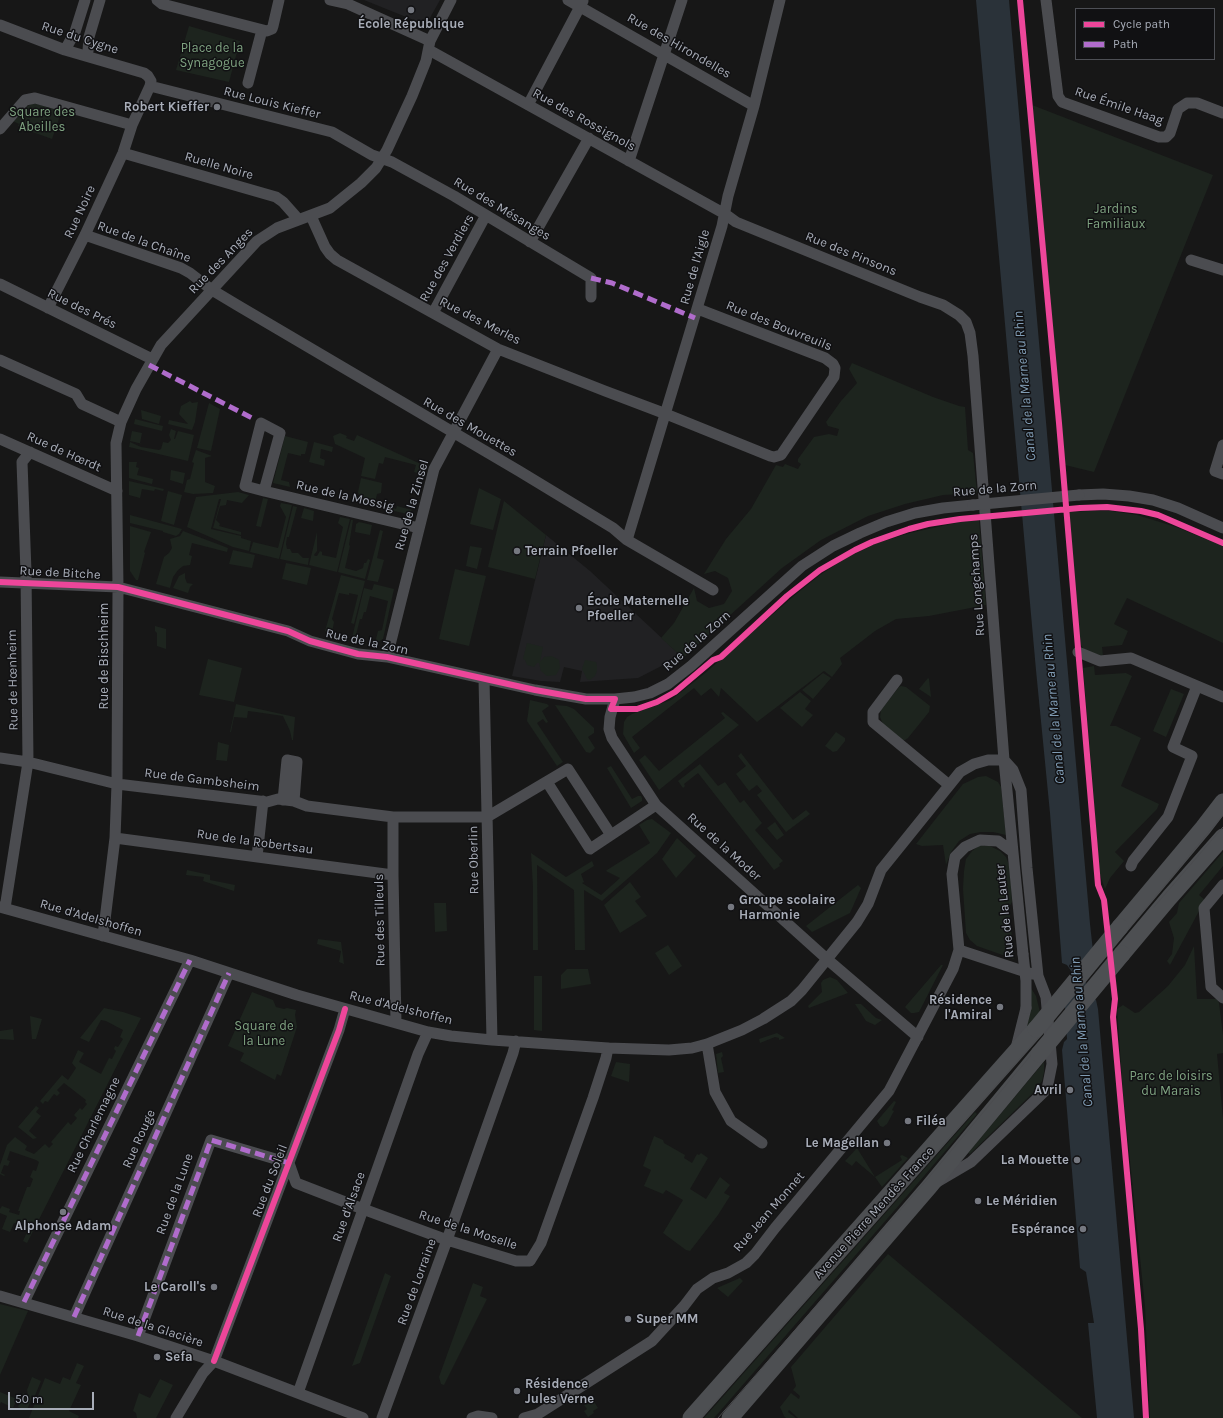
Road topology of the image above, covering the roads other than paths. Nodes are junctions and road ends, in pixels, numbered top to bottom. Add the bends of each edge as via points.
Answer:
1 (85, 0) edge
2 (100, 0) edge
3 (157, 0) edge
4 (279, 0) edge
5 (330, 0) edge
6 (451, 0) edge
7 (568, 0) edge
8 (682, 0) edge
9 (780, 0) edge
10 (1046, 0) edge
11 (349, 2) edge
12 (582, 3) edge
13 (0, 25) edge
14 (262, 30) junction
15 (430, 45) junction
16 (65, 50) junction
17 (665, 54) junction
18 (87, 56) junction
19 (150, 82) junction
20 (248, 83) dead end
21 (528, 105) junction
22 (754, 106) junction
23 (1223, 112) edge
24 (132, 125) junction
25 (0, 129) edge
26 (589, 138) junction
27 (123, 153) junction
28 (382, 158) junction
29 (629, 161) junction
30 (725, 214) junction
31 (310, 216) junction
32 (486, 216) junction
33 (299, 220) junction
34 (85, 235) junction
35 (530, 242) junction
36 (1191, 260) dead end
37 (1223, 270) edge
38 (0, 284) edge
39 (212, 290) junction
40 (591, 297) dead end
41 (48, 308) junction
42 (698, 309) junction
43 (433, 313) junction
44 (966, 322) joint
45 (498, 348) junction
46 (152, 359) junction
47 (0, 360) edge
48 (666, 414) junction
49 (121, 422) junction
50 (453, 433) junction
51 (0, 439) edge
52 (1223, 445) edge
53 (30, 452) junction
54 (1223, 474) edge
55 (117, 491) junction
56 (264, 491) junction
57 (419, 528) junction
58 (1223, 528) edge
59 (627, 540) junction
60 (0, 582) edge
61 (26, 583) junction
62 (118, 587) junction
63 (713, 590) dead end
64 (1078, 652) dead end
65 (387, 656) junction
66 (484, 679) junction
67 (897, 680) dead end
68 (1197, 686) junction
69 (1223, 697) edge
70 (615, 699) junction
71 (0, 758) edge
72 (1004, 760) junction
73 (28, 762) junction
74 (547, 782) junction
75 (117, 784) junction
76 (949, 785) junction
77 (263, 801) junction
78 (1223, 802) edge
79 (656, 805) junction
80 (393, 817) junction
81 (487, 817) junction
82 (611, 835) junction
83 (1223, 837) edge
84 (115, 838) junction
85 (1013, 852) junction
86 (257, 857) junction
87 (1131, 866) dead end
88 (393, 875) junction
89 (1223, 885) edge
90 (3, 907) edge
91 (104, 936) junction
92 (959, 950) junction
93 (190, 960) junction
94 (828, 960) junction
95 (230, 973) junction
96 (1038, 976) junction
97 (1223, 998) edge
98 (345, 1009) junction
99 (396, 1022) junction
100 (428, 1032) junction
101 (918, 1037) junction
102 (492, 1040) junction
103 (516, 1042) junction
104 (707, 1044) junction
105 (608, 1048) junction
106 (1014, 1055) junction
107 (762, 1143) dead end
108 (289, 1163) junction
109 (929, 1187) junction
110 (363, 1209) junction
111 (447, 1240) junction
112 (0, 1296) edge
113 (24, 1302) junction
114 (74, 1317) junction
115 (138, 1336) junction
116 (214, 1361) junction
117 (298, 1393) junction
118 (339, 1414) edge
119 (176, 1418) edge
120 (363, 1418) edge
121 (382, 1418) edge
122 (472, 1418) edge
123 (492, 1418) edge
124 (524, 1418) edge
125 (691, 1418) edge
126 (730, 1418) edge

1 - 16 street via 75,32
2 - 18 street via 89,37
3 - 14 street via 162,4
4 - 14 street via 272,29
5 - 11 street, Rue des Rossignols
6 - 15 street, Rue des Anges
7 - 12 street, Rue des Hirondelles
8 - 17 street
9 - 22 street, Rue de l'Aigle
10 - 23 street, Rue Émile Haag via 1058,96 1062,102 1160,137 1166,137 1170,133 1178,109 1187,103 1197,103
11 - 15 street, Rue des Rossignols
12 - 17 street, Rue des Hirondelles
12 - 21 street
13 - 16 street, Rue du Cygne
14 - 20 street
15 - 21 street, Rue des Rossignols
15 - 28 street, Rue des Anges via 412,96
16 - 18 street, Rue du Cygne
17 - 22 street, Rue des Hirondelles
17 - 29 street
18 - 19 street, Rue du Cygne via 144,73
19 - 24 street, Rue Noire
19 - 28 street, Rue Louis Kieffer via 332,132
21 - 26 street, Rue des Rossignols
22 - 30 street, Rue de l'Aigle
24 - 25 street via 35,98 25,100
24 - 27 street, Rue Noire
26 - 29 street, Rue des Rossignols
26 - 35 street
27 - 33 street, Ruelle Noire via 276,197
27 - 34 street, Rue Noire
28 - 31 street, Rue des Anges via 370,175 346,196 330,208
28 - 32 street, Rue des Mésanges
29 - 30 street, Rue des Rossignols
30 - 42 street, Rue de l'Aigle
30 - 44 street, Rue des Pinsons via 743,225 943,305
31 - 33 street, Rue des Anges
31 - 43 street, Rue des Merles via 325,247 337,260
32 - 35 street, Rue des Mésanges
32 - 43 street, Rue des Verdiers
33 - 39 street, Rue des Anges via 277,228 257,241
34 - 39 street, Rue de la Chaîne via 181,268
34 - 41 street, Rue Noire
35 - 40 street, Rue des Mésanges via 591,278
36 - 37 street
38 - 41 street, Rue des Prés
39 - 46 street, Rue des Anges via 161,344
39 - 50 street, Rue des Mouettes
41 - 46 street, Rue des Prés
42 - 48 street, Rue de l'Aigle
42 - 48 street, Rue des Bouvreuils via 830,361 835,368 834,377 784,452 774,457
43 - 45 street, Rue des Merles
44 - 72 street, Rue Longchamps via 973,356
45 - 48 street, Rue des Merles
45 - 50 street, Rue de la Zinsel
46 - 49 street, Rue de Bischheim
47 - 49 street via 76,394 82,404
48 - 59 street, Rue de l'Aigle
49 - 55 street, Rue de Bischheim via 116,443
50 - 57 street, Rue de la Zinsel via 434,469
50 - 59 street, Rue des Mouettes via 613,528
51 - 53 street, Rue de Hœrdt
52 - 54 street via 1215,471
53 - 55 street, Rue de Hœrdt
53 - 61 street, Rue de Hœnheim via 22,462
55 - 62 street, Rue de Bischheim
56 - 56 street, Rue de la Mossig via 245,486 261,423 280,433
56 - 57 street, Rue de la Mossig
57 - 65 street, Rue de la Zinsel
58 - 70 street, Rue de la Zorn, bridge via 1153,500 1109,494 943,508 908,515 833,546 802,566 668,684 650,693
59 - 63 street, Rue des Mouettes
60 - 61 street, Rue de Bitche
61 - 62 street, Rue de Bitche
61 - 73 street, Rue de Hœnheim
62 - 65 street, Rue de la Zorn via 288,631 310,641 358,654
62 - 75 street, Rue de Bischheim
64 - 68 street via 1100,661 1131,658
65 - 66 street, Rue de la Zorn
66 - 70 street, Rue de la Zorn via 586,699
66 - 81 street, Rue Oberlin
67 - 76 street via 873,712 873,722
68 - 69 street
68 - 87 street via 1173,747 1192,756 1168,817
70 - 79 street, Rue de la Moder via 609,728 612,738
71 - 73 street, Rue de Gambsheim
72 - 76 street via 988,760 974,764 960,772
72 - 85 street, Rue Longchamps
72 - 96 street via 1013,770 1021,790
73 - 75 street, Rue de Gambsheim
73 - 90 street, Rue de Hœnheim
74 - 81 street
74 - 82 street via 568,769
74 - 82 street via 590,849
75 - 77 street, Rue de Gambsheim
75 - 84 street, Rue de Bischheim
76 - 94 street, Rue d'Adelshoffen via 881,870 868,904
77 - 80 street, Rue de Gambsheim via 288,800 307,806
77 - 86 street
78 - 106 main road, Avenue Pierre Mendès France, bridge
79 - 82 street
79 - 94 street, Rue de la Moder
80 - 81 street, Rue de Gambsheim
80 - 88 street, Rue des Tilleuls
81 - 102 street, Rue Oberlin
83 - 109 main road, Avenue Pierre Mendès France, bridge via 1169,898
84 - 86 street, Rue de la Robertsau
84 - 91 street, Rue de Bischheim
85 - 92 street, Rue de la Lauter via 998,841 980,840 965,847 955,857 952,874
85 - 106 street, Rue de la Lauter, bridge via 1026,981 1026,1008
86 - 88 street, Rue de la Robertsau
88 - 99 street, Rue des Tilleuls
89 - 97 street via 1204,908 1211,987
90 - 91 street, Rue d'Adelshoffen
91 - 93 street, Rue d'Adelshoffen
92 - 96 street
92 - 101 street, Rue de la Lauter via 953,969
93 - 95 street, Rue d'Adelshoffen
93 - 113 street, Rue Charlemagne
94 - 101 street, Rue de la Moder
94 - 104 street, Rue d'Adelshoffen via 791,1001 742,1030
95 - 98 street, Rue d'Adelshoffen
95 - 114 street, Rue Rouge
96 - 109 street via 1046,997 1052,1064 1047,1089 971,1162
98 - 99 street, Rue d'Adelshoffen
98 - 108 street, Rue du Soleil
99 - 100 street, Rue d'Adelshoffen
100 - 102 street, Rue d'Adelshoffen
100 - 110 street, Rue d'Alsace
101 - 124 street, Rue Jean Monnet via 889,1091 746,1263 713,1278 697,1289 652,1341 538,1414
102 - 103 street, Rue d'Adelshoffen
103 - 105 street, Rue d'Adelshoffen
103 - 111 street, Rue de Lorraine
104 - 105 street, Rue d'Adelshoffen via 669,1050
104 - 107 street via 715,1092 731,1121
105 - 111 street, Rue de la Moselle via 593,1098 541,1243 530,1261 516,1261
106 - 125 main road, Avenue Pierre Mendès France
108 - 110 street, Rue de la Moselle via 296,1183
108 - 115 street, Rue de la Lune via 211,1140
108 - 116 street, Rue du Soleil
109 - 126 main road, Avenue Pierre Mendès France
110 - 111 street, Rue de la Moselle
110 - 117 street, Rue d'Alsace
111 - 121 street, Rue de Lorraine
112 - 113 street, Rue de la Glacière
113 - 114 street, Rue de la Glacière
114 - 115 street, Rue de la Glacière
115 - 116 street, Rue de la Glacière
116 - 117 street, Rue de la Glacière
116 - 119 street via 203,1372
117 - 118 street, Rue de la Glacière
118 - 120 street, Rue de la Glacière
122 - 123 street

